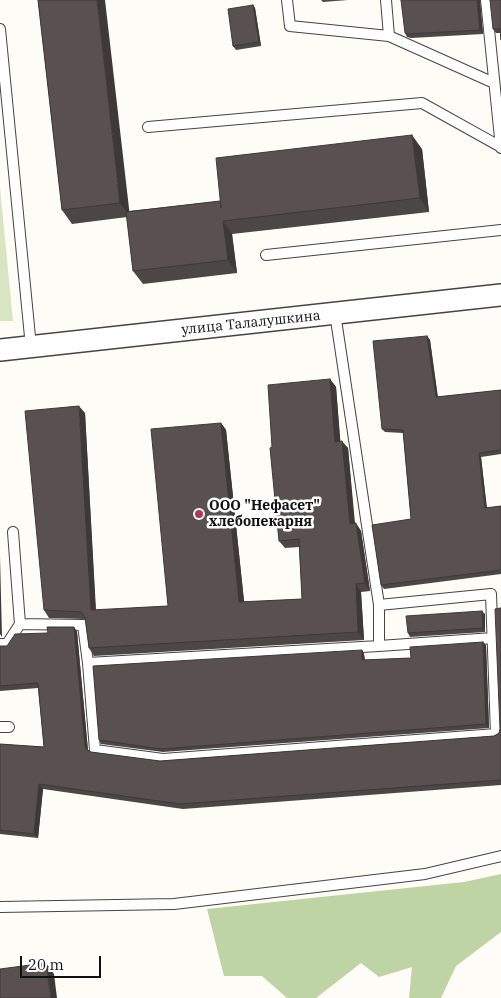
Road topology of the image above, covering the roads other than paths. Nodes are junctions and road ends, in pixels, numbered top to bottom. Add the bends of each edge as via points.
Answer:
1 (287, 0) edge
2 (386, 0) edge
3 (486, 0) edge
4 (0, 29) edge
5 (389, 36) junction
6 (494, 83) junction
7 (148, 128) dead end
8 (501, 148) edge
9 (501, 230) edge
10 (266, 255) dead end
11 (501, 295) edge
12 (335, 313) junction
13 (31, 347) junction
14 (0, 350) edge
15 (13, 532) dead end
16 (496, 594) edge
17 (379, 605) junction
18 (20, 624) junction
19 (493, 638) junction
20 (0, 644) edge
21 (379, 646) junction
22 (88, 663) junction
23 (501, 856) edge
24 (0, 907) edge

1 - 5 lane via 290,26
2 - 5 lane
3 - 6 lane
4 - 13 lane
5 - 6 lane
6 - 8 lane
7 - 8 lane via 422,102
9 - 10 lane
11 - 12 street, улица Талалушкина
12 - 13 street, улица Талалушкина
12 - 17 lane
13 - 14 street, улица Талалушкина
15 - 18 lane
16 - 17 lane
16 - 19 lane
17 - 21 lane
18 - 20 lane via 7,644
18 - 22 lane via 82,626
19 - 21 lane
19 - 22 lane via 496,734 163,759 95,750
21 - 22 lane
23 - 24 lane via 425,874 174,904

